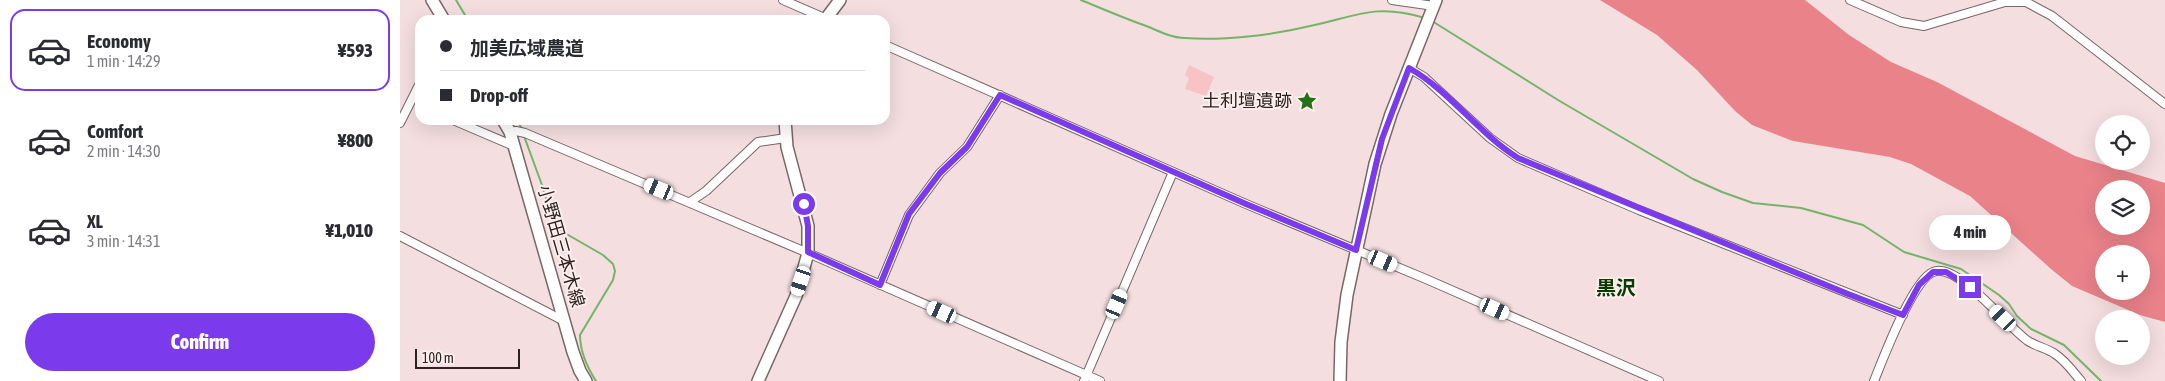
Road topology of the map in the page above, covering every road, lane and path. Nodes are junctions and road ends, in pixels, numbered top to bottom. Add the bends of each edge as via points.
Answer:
1 (432, 0) edge
2 (783, 0) edge
3 (840, 0) edge
4 (1392, 0) edge
5 (1850, 0) edge
6 (1434, 6) edge
7 (441, 15) edge
8 (816, 15) edge
9 (830, 15) edge
10 (890, 48) edge
11 (1409, 68) junction
12 (415, 94) edge
13 (1000, 95) junction
14 (411, 102) junction
15 (415, 104) edge
16 (2165, 104) edge
17 (400, 123) edge
18 (466, 125) edge
19 (506, 125) edge
20 (785, 125) edge
21 (510, 132) junction
22 (786, 138) junction
23 (514, 146) junction
24 (1173, 172) junction
25 (690, 202) junction
26 (400, 236) edge
27 (1356, 250) junction
28 (808, 252) junction
29 (880, 285) junction
30 (1903, 315) junction
31 (564, 321) junction
32 (1085, 378) edge
33 (586, 381) edge
34 (758, 381) edge
35 (1100, 381) edge
36 (1340, 381) edge
37 (1659, 381) edge
38 (1874, 381) edge
39 (2081, 381) edge

1 - 7 street
2 - 8 street
3 - 9 street
4 - 6 street
5 - 16 street via 1902,22 1924,26 2006,2 2026,2 2052,16
6 - 11 street
10 - 13 street
11 - 27 street via 1382,139
11 - 30 street via 1424,76 1502,148 1533,166
12 - 14 street
13 - 24 street
13 - 29 street via 967,147 940,173 909,214
14 - 15 street
14 - 17 street
18 - 23 street
19 - 21 street, 小野田三本木線
20 - 22 street
21 - 23 street, 小野田三本木線
21 - 25 street via 526,134
22 - 25 street via 758,142 706,192
22 - 28 street via 808,226
23 - 31 street, 小野田三本木線
24 - 27 street
24 - 32 street
25 - 28 street
26 - 31 street
27 - 36 street via 1343,321
27 - 37 street
28 - 29 street
28 - 34 street via 796,296
29 - 32 street
30 - 38 street
30 - 39 street via 1923,280 1933,272 1946,272 1970,287 2028,341 2057,354
31 - 33 street, 小野田三本木線
32 - 35 street

